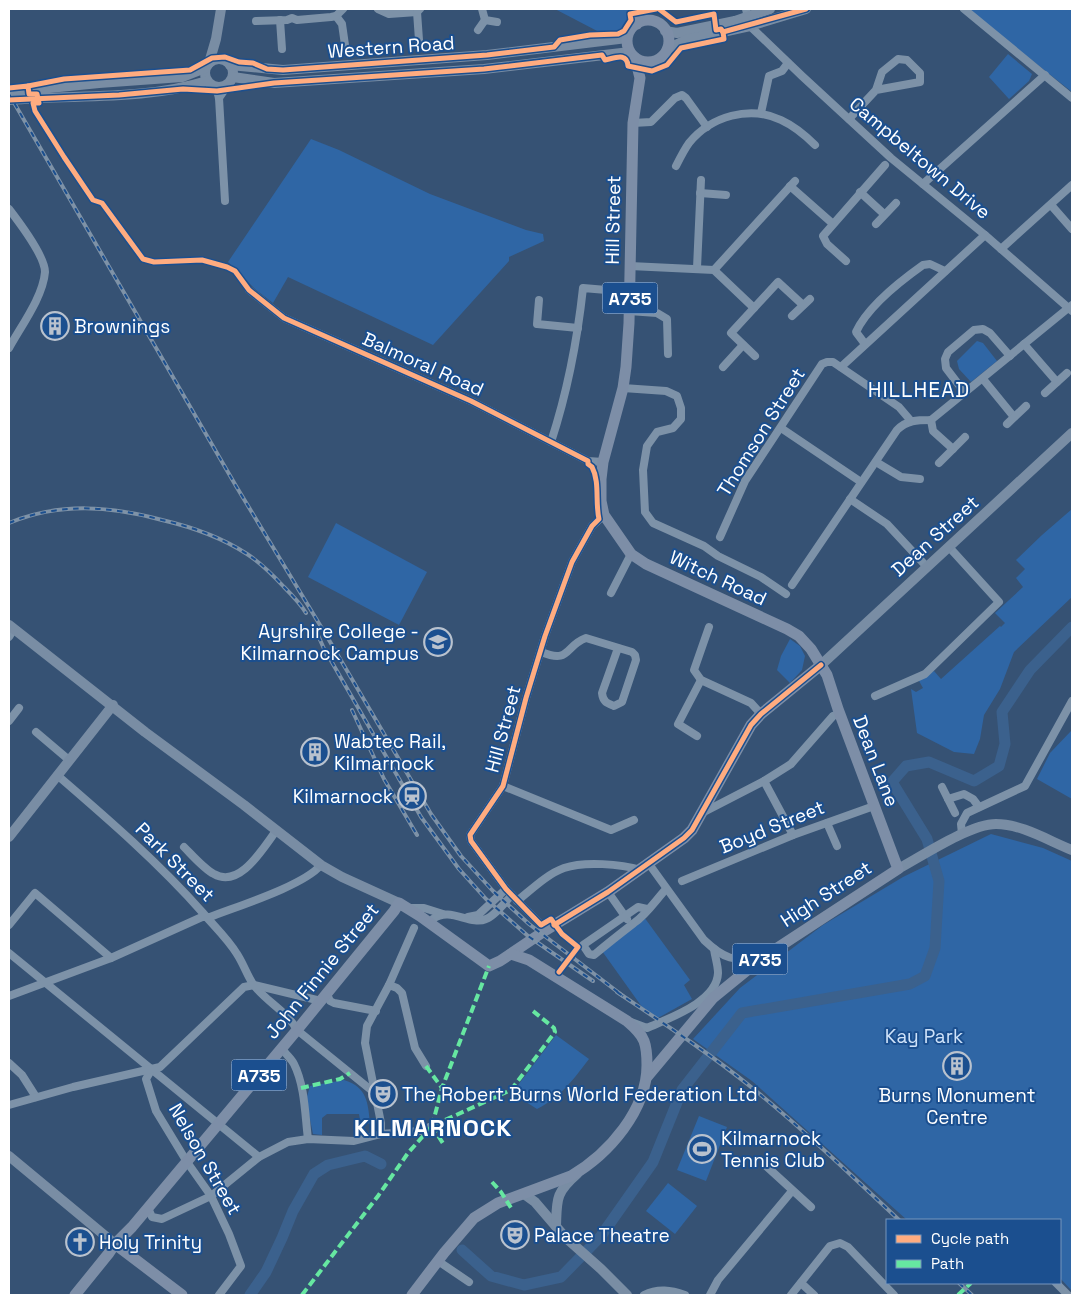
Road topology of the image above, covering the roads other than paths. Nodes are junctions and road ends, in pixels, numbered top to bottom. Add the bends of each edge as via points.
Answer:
1 (221, 9) edge
2 (290, 9) edge
3 (343, 9) edge
4 (378, 9) edge
5 (482, 9) edge
6 (638, 9) edge
7 (645, 9) edge
8 (770, 9) edge
9 (806, 9) edge
10 (964, 9) edge
11 (418, 10) edge
12 (336, 16) junction
13 (292, 18) junction
14 (752, 18) edge
15 (280, 20) junction
16 (485, 20) junction
17 (649, 20) junction
18 (256, 21) dead end
19 (497, 22) dead end
20 (637, 24) junction
21 (478, 30) dead end
22 (666, 31) junction
23 (627, 38) junction
24 (216, 39) junction
25 (419, 40) dead end
26 (345, 45) dead end
27 (282, 49) dead end
28 (667, 49) junction
29 (632, 55) junction
30 (656, 60) junction
31 (229, 63) junction
32 (788, 63) junction
33 (207, 66) junction
34 (349, 66) junction
35 (1044, 76) junction
36 (350, 78) junction
37 (640, 78) junction
38 (231, 81) junction
39 (210, 84) junction
40 (876, 90) junction
41 (9, 92) edge
42 (23, 95) junction
43 (219, 98) junction
44 (1072, 98) edge
45 (9, 100) edge
46 (761, 114) junction
47 (849, 119) junction
48 (633, 123) junction
49 (707, 126) junction
50 (815, 145) dead end
51 (885, 165) dead end
52 (676, 166) dead end
53 (701, 180) dead end
54 (923, 184) junction
55 (1072, 185) edge
56 (860, 192) junction
57 (700, 193) junction
58 (726, 195) dead end
59 (225, 201) dead end
60 (896, 203) dead end
61 (1051, 204) junction
62 (9, 210) edge
63 (884, 214) junction
64 (832, 223) junction
65 (876, 224) dead end
66 (1072, 229) edge
67 (985, 235) junction
68 (1001, 249) junction
69 (846, 261) dead end
70 (630, 266) junction
71 (697, 268) junction
72 (714, 270) junction
73 (945, 271) junction
74 (248, 290) dead end
75 (630, 292) junction
76 (810, 299) dead end
77 (539, 300) dead end
78 (803, 305) junction
79 (754, 308) junction
80 (1071, 308) edge
81 (629, 311) junction
82 (792, 316) dead end
83 (578, 328) junction
84 (865, 344) junction
85 (1024, 344) junction
86 (743, 345) junction
87 (9, 348) edge
88 (668, 354) dead end
89 (755, 356) dead end
90 (1010, 356) junction
91 (723, 367) dead end
92 (841, 367) junction
93 (1067, 373) dead end
94 (983, 379) junction
95 (1057, 382) junction
96 (623, 388) junction
97 (965, 393) junction
98 (1045, 393) dead end
99 (1026, 406) dead end
100 (1014, 417) junction
101 (930, 420) junction
102 (911, 421) junction
103 (1007, 424) dead end
104 (781, 428) junction
105 (1072, 433) edge
106 (964, 436) dead end
107 (551, 442) junction
108 (953, 449) junction
109 (603, 462) junction
110 (876, 462) junction
111 (938, 463) dead end
112 (920, 478) dead end
113 (861, 482) junction
114 (850, 499) junction
115 (604, 515) junction
116 (720, 536) dead end
117 (949, 547) junction
118 (631, 554) junction
119 (926, 567) junction
120 (792, 585) dead end
121 (611, 593) dead end
122 (786, 594) dead end
123 (709, 627) dead end
124 (11, 630) edge
125 (618, 648) junction
126 (811, 649) junction
127 (540, 652) junction
128 (822, 665) junction
129 (701, 680) junction
130 (801, 682) junction
131 (875, 696) dead end
132 (1072, 701) edge
133 (112, 705) junction
134 (20, 708) dead end
135 (761, 714) junction
136 (833, 716) dead end
137 (10, 717) edge
138 (36, 732) dead end
139 (697, 736) dead end
140 (69, 760) junction
141 (57, 776) junction
142 (764, 781) junction
143 (503, 786) junction
144 (942, 787) dead end
145 (948, 800) junction
146 (874, 806) junction
147 (979, 807) junction
148 (701, 814) junction
149 (955, 814) dead end
150 (634, 820) dead end
151 (827, 823) junction
152 (276, 831) junction
153 (962, 834) junction
154 (793, 835) junction
155 (9, 836) edge
156 (836, 846) dead end
157 (184, 847) dead end
158 (1072, 850) edge
159 (321, 865) junction
160 (645, 867) junction
161 (898, 869) junction
162 (682, 881) dead end
163 (506, 889) junction
164 (666, 889) junction
165 (608, 892) junction
166 (515, 898) junction
167 (404, 905) junction
168 (647, 910) junction
169 (444, 914) junction
170 (624, 916) junction
171 (206, 917) junction
172 (466, 917) junction
173 (432, 924) junction
174 (9, 925) edge
175 (631, 925) junction
176 (414, 928) dead end
177 (546, 930) junction
178 (714, 950) junction
179 (9, 953) edge
180 (511, 954) junction
181 (110, 958) junction
182 (762, 958) junction
183 (45, 982) junction
184 (389, 985) junction
185 (254, 986) junction
186 (9, 996) edge
187 (324, 998) junction
188 (376, 1011) junction
189 (627, 1021) junction
190 (297, 1030) junction
191 (282, 1048) junction
192 (9, 1063) edge
193 (426, 1066) dead end
194 (152, 1069) junction
195 (647, 1077) junction
196 (376, 1094) junction
197 (36, 1097) junction
198 (9, 1105) edge
199 (218, 1125) junction
200 (432, 1126) dead end
201 (381, 1134) junction
202 (308, 1139) junction
203 (9, 1156) edge
204 (259, 1157) junction
205 (187, 1162) junction
206 (765, 1165) dead end
207 (582, 1170) junction
208 (792, 1191) junction
209 (524, 1194) junction
210 (211, 1196) junction
211 (811, 1206) dead end
212 (148, 1208) junction
213 (556, 1226) junction
214 (132, 1227) junction
215 (115, 1244) junction
216 (131, 1255) junction
217 (438, 1260) junction
218 (469, 1282) dead end
219 (801, 1282) junction
220 (1057, 1284) edge
221 (75, 1295) edge
222 (182, 1295) edge
223 (219, 1295) edge
224 (412, 1295) edge
225 (627, 1295) edge
226 (644, 1295) edge
227 (685, 1295) edge
228 (710, 1295) edge
229 (791, 1295) edge
230 (814, 1295) edge
231 (894, 1295) edge
232 (1068, 1295) edge

1 - 24 main road
2 - 13 street
3 - 12 street
4 - 11 street via 389,14
5 - 16 street
6 - 20 main road
7 - 17 main road
8 - 14 main road
9 - 14 main road
10 - 35 street
11 - 25 street
12 - 13 street
12 - 26 street via 342,24
13 - 15 street
14 - 22 main road via 678,33
14 - 28 main road
14 - 32 street, Campbeltown Drive
15 - 18 street
15 - 27 street
16 - 19 street
16 - 21 street
17 - 20 main road
17 - 22 main road
20 - 23 main road
22 - 28 main road
23 - 29 main road, A735
23 - 34 main road, Western Road via 487,55
24 - 31 main road
24 - 33 main road
28 - 30 main road
29 - 30 main road via 641,61
29 - 36 main road, Western Road
29 - 37 main road, Hill Street / A735
30 - 37 main road
31 - 33 main road, Western Road via 218,59
31 - 34 main road, Western Road via 283,70
31 - 38 main road via 233,68
32 - 46 street via 782,72 769,76
32 - 47 street, Campbeltown Drive
33 - 39 main road via 204,73
33 - 42 main road, Western Road via 182,76 99,83
34 - 36 main road
35 - 44 street
35 - 54 street
36 - 38 main road, Western Road via 274,83
37 - 48 main road, Hill Street / A735
38 - 39 main road, Western Road via 219,88
38 - 43 street
39 - 42 main road, Western Road via 119,95
39 - 43 street
40 - 40 street via 882,72 898,59 907,60 920,73 920,82
40 - 47 street
41 - 42 main road, Western Road
42 - 45 main road, Western Road
43 - 59 street
46 - 49 street via 729,116
46 - 50 street via 792,126
47 - 54 street, Campbeltown Drive
48 - 49 street via 651,122 682,95
48 - 70 main road, Hill Street / A735
49 - 52 street via 690,142
51 - 56 street
53 - 57 street
54 - 67 street, Campbeltown Drive
55 - 61 street
56 - 63 street
56 - 64 street
57 - 58 street
57 - 71 street
60 - 63 street
61 - 66 street
61 - 68 street
62 - 87 street via 35,246 45,271 38,298
63 - 65 street
64 - 69 street via 823,236
64 - 72 street via 793,184
67 - 68 street, Campbeltown Drive
67 - 73 street
68 - 80 street, Campbeltown Drive
70 - 71 street
70 - 75 main road, Hill Street / A735
71 - 72 street
72 - 79 street
73 - 84 street
73 - 84 street via 930,264 923,265 874,307 856,332
74 - 107 street, Balmoral Road via 284,318 471,401
75 - 81 main road, Hill Street / A735
75 - 83 street via 583,288
76 - 78 street
77 - 83 street via 537,324
78 - 79 street via 778,282
78 - 82 street
79 - 86 street via 731,333
80 - 85 street
81 - 88 street via 657,313 667,319
81 - 96 main road, Hill Street / A735
83 - 107 street
84 - 92 street
85 - 90 street
85 - 95 street
86 - 89 street
86 - 91 street
90 - 94 street
90 - 97 street via 990,332 974,330 948,352 945,359 946,368
92 - 102 street via 899,407
92 - 104 street, Thomson Street via 833,362 822,364
93 - 95 street
94 - 97 street
94 - 100 street
95 - 98 street
96 - 109 main road, Hill Street / A735
96 - 122 street via 666,391 677,396 681,408 681,419 673,428 657,432 647,446 643,470 645,512 653,523 704,546
97 - 101 street
99 - 100 street
100 - 103 street
101 - 102 street
101 - 108 street via 932,430
102 - 110 street via 897,430
104 - 113 street
104 - 116 street, Thomson Street via 745,480
105 - 117 main road, Dean Street
106 - 108 street
107 - 109 street, Balmoral Road via 588,461
108 - 111 street
109 - 115 main road, Hill Street / A735 via 601,501
110 - 112 street via 901,477
110 - 113 street
113 - 114 street
114 - 119 street via 887,524
114 - 120 street
115 - 118 main road, Witch Road / A735
115 - 127 street, Hill Street via 592,526 572,562
117 - 119 main road, Dean Street
117 - 131 street via 1000,602 925,674
118 - 121 street
118 - 126 main road, Witch Road / A735 via 646,564 787,629
119 - 128 main road, Dean Street
123 - 129 street via 694,670
124 - 133 main road
125 - 125 street via 602,693 606,703 614,706 622,702 636,660 632,652
125 - 127 street via 586,638 562,656
126 - 128 main road, Witch Road / A735
126 - 130 main road
127 - 143 street, Hill Street
128 - 130 main road
128 - 146 main road, Dean Lane / A735
129 - 135 street via 751,703
129 - 139 street via 678,724
130 - 135 main road
132 - 147 street via 1024,786
133 - 140 main road
133 - 152 main road
134 - 137 street
135 - 148 main road via 751,725
136 - 142 street via 791,764
138 - 140 street
140 - 141 main road
141 - 155 main road
141 - 171 street, Park Street via 174,880
142 - 148 street
142 - 154 street
143 - 150 street via 611,830
143 - 163 street, Hill Street via 470,835
144 - 145 street
145 - 147 street via 964,794
145 - 149 street
146 - 151 street, Boyd Street
146 - 161 main road, Dean Lane / A735
147 - 153 street via 967,813 961,824
148 - 160 main road via 684,838
151 - 154 street, Boyd Street
151 - 156 street
152 - 157 street via 250,865 226,877 214,874
152 - 159 main road
153 - 158 main road via 973,828 996,824 1020,828
153 - 161 main road
154 - 162 street, Boyd Street
159 - 167 main road
159 - 171 street via 311,875
160 - 164 street
160 - 165 main road
160 - 166 street via 594,864 564,868
161 - 182 main road, High Street / A735
163 - 166 street, Hill Street
163 - 172 street via 478,915
164 - 168 street
164 - 178 street
165 - 170 street
165 - 177 main road
166 - 172 street via 488,919 478,921
166 - 177 street, Hill Street
167 - 169 street
167 - 173 main road
167 - 187 main road, John Finnie Street / A735
168 - 170 street via 638,906
168 - 175 street
169 - 172 street
169 - 173 street via 433,919
170 - 175 street
170 - 175 street via 583,945 592,956
171 - 181 street
171 - 185 street, Park Street via 237,953
173 - 180 main road via 488,966
174 - 181 street via 35,893
176 - 184 street
177 - 180 main road
178 - 182 street via 737,960
178 - 189 street via 718,974 712,991 700,1002 647,1028
179 - 183 street
180 - 189 main road, A735 via 529,960
181 - 183 street
182 - 195 main road, High Street / A735 via 712,998
183 - 186 street
183 - 194 street
184 - 188 street
184 - 193 street via 402,993 415,1048
185 - 187 street
185 - 190 street, Park Street via 292,1021
185 - 194 street via 244,987 160,1068
187 - 188 street
187 - 190 main road, John Finnie Street / A735
188 - 196 street via 367,1026 366,1043
189 - 195 main road, A735 via 645,1042
190 - 191 main road, John Finnie Street / A735
190 - 196 street, Park Street
191 - 199 main road, John Finnie Street / A735
191 - 202 street via 293,1062 301,1088
192 - 197 street via 22,1075
194 - 197 street
194 - 199 street
194 - 205 street, Nelson Street via 146,1079 156,1111
195 - 207 main road, A735 via 635,1111 626,1125
196 - 201 street
197 - 198 street
199 - 204 street
199 - 205 main road, John Finnie Street / A735
200 - 201 street via 420,1131
201 - 202 street via 354,1141
202 - 204 street via 288,1142
203 - 215 main road
204 - 210 street
205 - 210 street, Nelson Street
205 - 212 main road, John Finnie Street / A735
206 - 208 street
207 - 209 main road, A735
207 - 213 main road via 557,1198
208 - 211 street
208 - 228 street via 718,1280
209 - 213 main road
209 - 217 main road, A735 via 474,1218
210 - 212 street via 162,1219 152,1217
210 - 223 street, Nelson Street via 241,1266
212 - 214 main road, John Finnie Street / A735
213 - 225 main road
214 - 215 main road, John Finnie Street / A735
214 - 216 main road via 128,1247
215 - 216 main road
215 - 221 main road, John Finnie Street
216 - 222 main road
217 - 218 street
217 - 224 main road, A735
219 - 229 street
219 - 230 street
219 - 231 street via 830,1246 840,1243 848,1247
220 - 232 street
226 - 227 street via 671,1290

